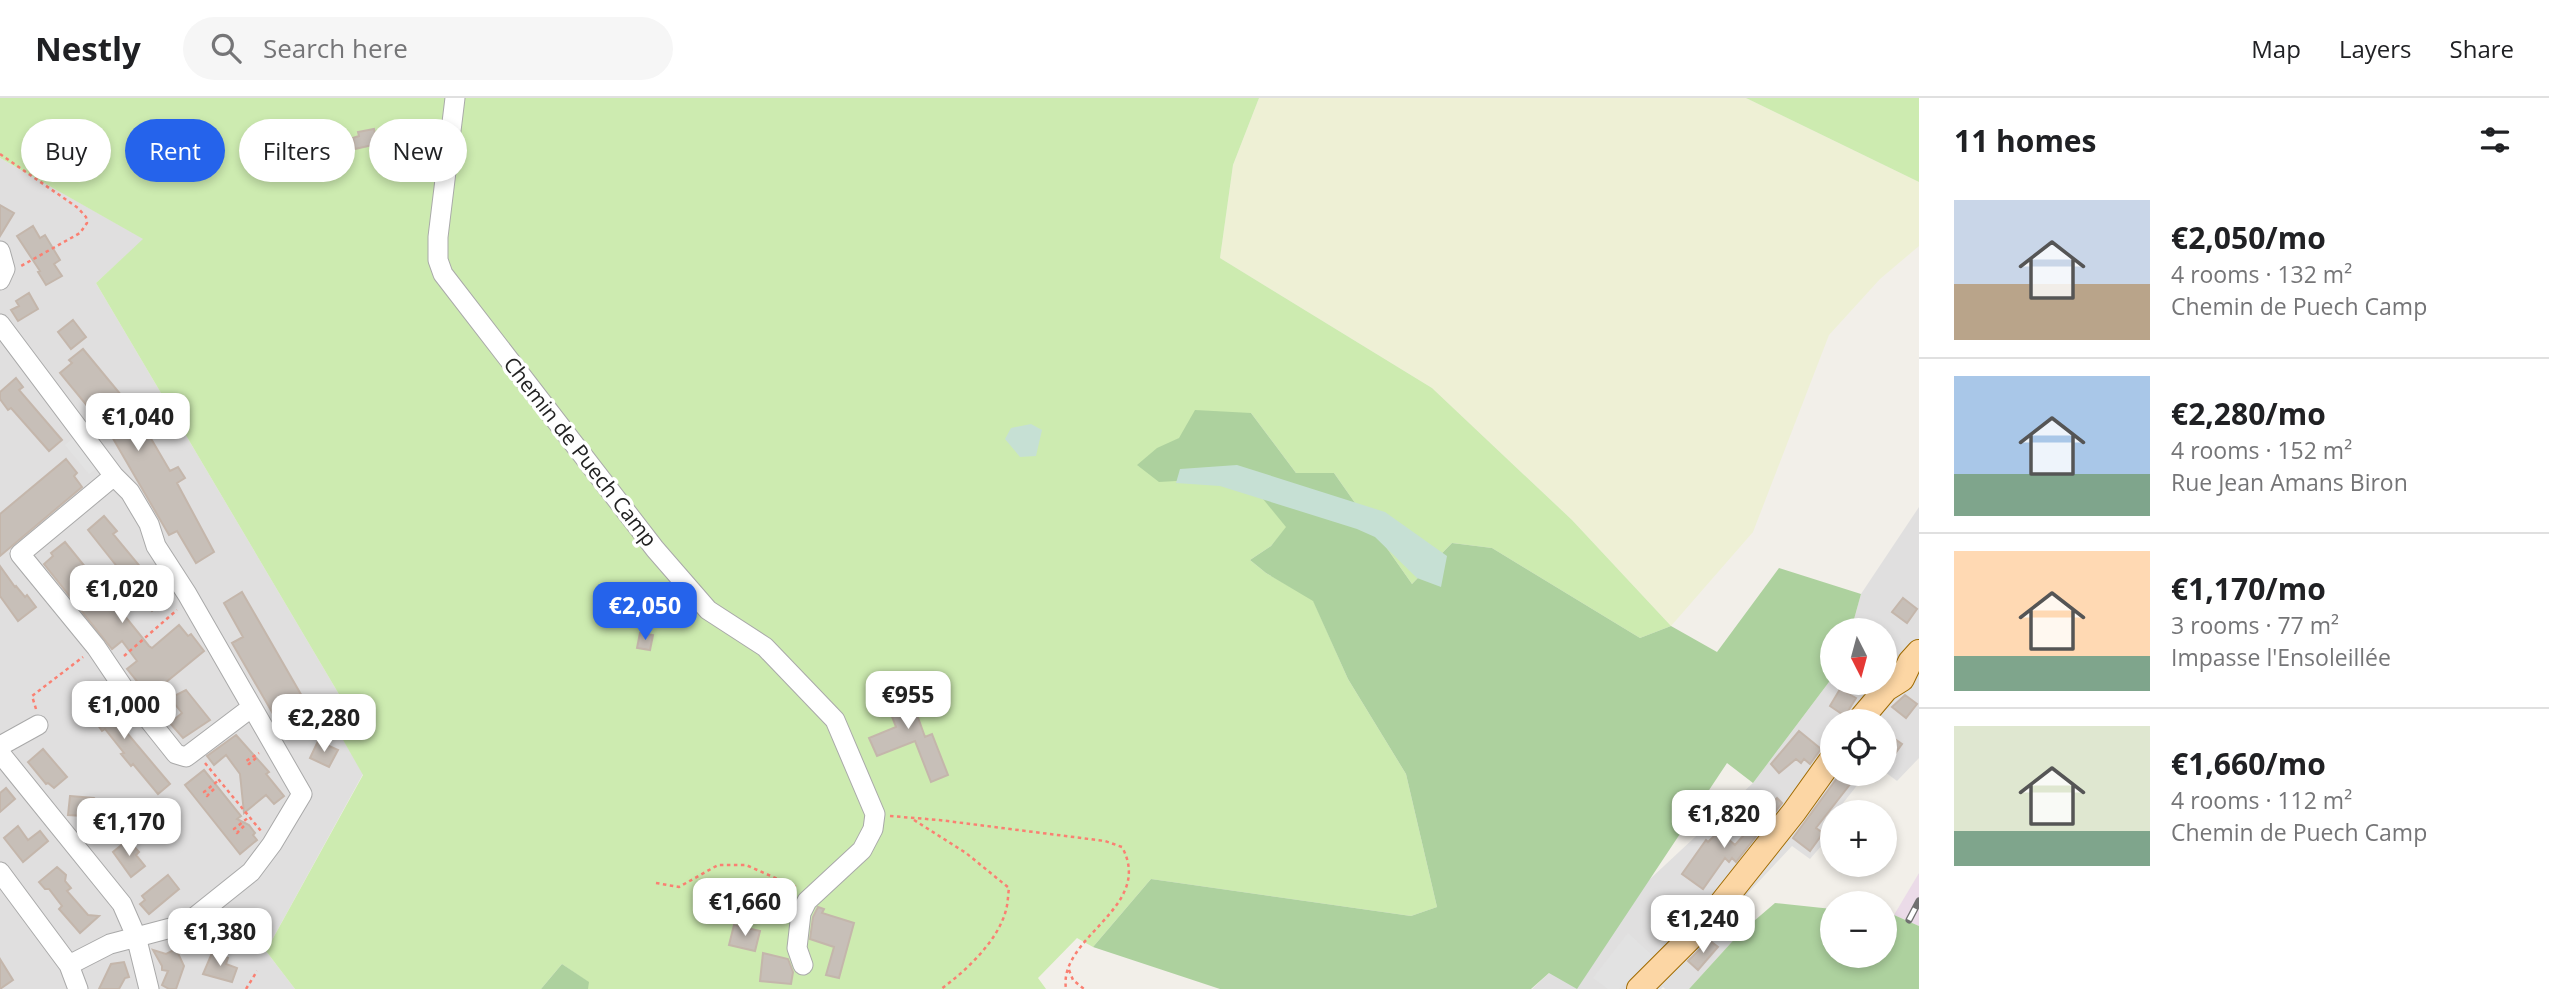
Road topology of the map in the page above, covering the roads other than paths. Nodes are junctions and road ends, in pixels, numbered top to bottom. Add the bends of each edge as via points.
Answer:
1 (455, 98) edge
2 (0, 324) edge
3 (114, 476) junction
4 (1915, 657) edge
5 (252, 707) junction
6 (1869, 709) edge
7 (38, 725) dead end
8 (0, 746) edge
9 (0, 753) edge
10 (1820, 776) edge
11 (0, 872) edge
12 (136, 936) junction
13 (69, 965) junction
14 (803, 965) dead end
15 (78, 989) edge
16 (149, 989) edge
17 (1639, 989) edge

1 - 14 street, Chemin de Puech Camp via 438,237 443,274 708,610 765,647 835,720 875,814 862,849 807,901 801,913 797,947
2 - 3 street
3 - 5 street via 130,492 156,546
3 - 5 street via 20,554 176,754 186,757
4 - 6 main road via 1902,679
5 - 12 street via 302,794 251,872 186,924
7 - 8 street
9 - 12 street via 122,904
10 - 17 main road via 1709,919
11 - 13 street
12 - 13 street
12 - 16 street
13 - 15 street

